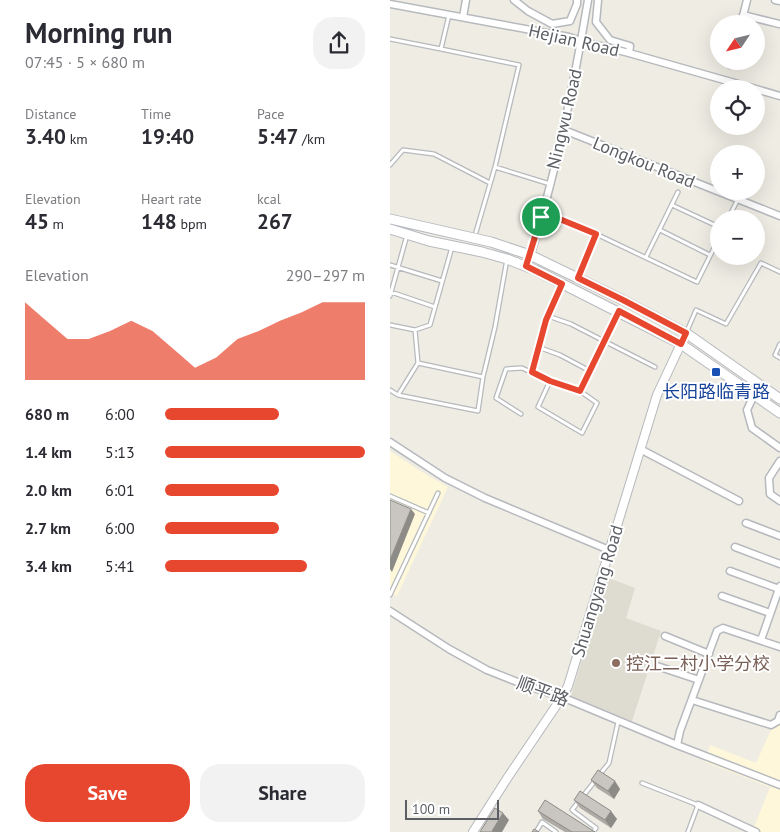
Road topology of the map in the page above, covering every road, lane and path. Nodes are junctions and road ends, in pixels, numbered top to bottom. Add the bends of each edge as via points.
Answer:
1 (466, 0) edge
2 (514, 0) edge
3 (578, 0) edge
4 (588, 0) edge
5 (598, 0) edge
6 (747, 0) edge
7 (774, 0) edge
8 (780, 1) edge
9 (390, 4) edge
10 (449, 15) junction
11 (743, 15) edge
12 (462, 18) junction
13 (765, 20) edge
14 (779, 24) edge
15 (390, 39) edge
16 (581, 41) junction
17 (441, 49) junction
18 (629, 52) junction
19 (725, 80) edge
20 (765, 92) edge
21 (780, 96) edge
22 (564, 130) junction
23 (390, 165) edge
24 (495, 167) junction
25 (490, 183) junction
26 (550, 184) junction
27 (710, 188) edge
28 (678, 192) dead end
29 (740, 200) edge
30 (672, 205) junction
31 (780, 216) edge
32 (541, 217) junction
33 (390, 219) edge
34 (710, 223) edge
35 (390, 229) edge
36 (660, 230) junction
37 (476, 232) dead end
38 (596, 234) junction
39 (407, 235) junction
40 (452, 246) junction
41 (530, 255) junction
42 (710, 255) joint
43 (646, 257) junction
44 (507, 259) junction
45 (390, 265) edge
46 (526, 266) junction
47 (398, 268) junction
48 (780, 272) edge
49 (578, 278) junction
50 (442, 281) junction
51 (562, 284) junction
52 (390, 294) edge
53 (435, 307) junction
54 (619, 311) junction
55 (548, 316) junction
56 (390, 325) edge
57 (415, 330) junction
58 (686, 333) junction
59 (604, 341) junction
60 (681, 344) junction
61 (780, 344) edge
62 (538, 347) junction
63 (780, 358) edge
64 (418, 363) junction
65 (655, 367) dead end
66 (590, 371) junction
67 (532, 372) junction
68 (483, 377) junction
69 (550, 381) junction
70 (390, 390) edge
71 (580, 391) junction
72 (398, 394) junction
73 (754, 396) junction
74 (780, 399) edge
75 (780, 413) edge
76 (521, 414) dead end
77 (390, 442) edge
78 (780, 448) edge
79 (640, 449) junction
80 (780, 461) edge
81 (438, 493) dead end
82 (390, 496) edge
83 (780, 501) edge
84 (739, 502) dead end
85 (429, 513) junction
86 (746, 523) dead end
87 (780, 536) edge
88 (736, 547) dead end
89 (609, 550) junction
90 (780, 564) edge
91 (730, 571) dead end
92 (779, 588) edge
93 (390, 595) edge
94 (722, 596) dead end
95 (390, 611) edge
96 (770, 614) junction
97 (665, 636) dead end
98 (761, 640) junction
99 (780, 647) edge
100 (709, 654) junction
101 (657, 666) dead end
102 (699, 680) junction
103 (562, 697) junction
104 (692, 700) junction
105 (780, 715) edge
106 (618, 722) junction
107 (677, 745) junction
108 (642, 783) dead end
109 (780, 785) edge
110 (698, 805) junction
111 (474, 832) edge
112 (536, 832) edge
113 (556, 832) edge
114 (593, 832) edge
115 (688, 832) edge
116 (756, 832) edge

1 - 12 street
2 - 3 street via 528,12 552,24 570,21
4 - 16 street, Ningwu Road
5 - 18 street via 596,22 610,40 630,46
6 - 11 street
7 - 8 street
9 - 10 street, Hejian Road
10 - 12 street, Hejian Road
10 - 17 lane
12 - 16 street, Hejian Road
13 - 14 street
15 - 17 lane
16 - 18 street, Hejian Road
16 - 22 street, Ningwu Road
17 - 24 lane via 519,65
18 - 19 street, Hejian Road
20 - 21 street, Hejian Road
22 - 26 street, Ningwu Road
22 - 27 street, Longkou Road
23 - 25 lane via 403,150 434,154
24 - 25 lane
24 - 26 lane
25 - 37 lane
26 - 32 street, Ningwu Road
28 - 30 lane
29 - 31 street, Longkou Road
30 - 34 lane
30 - 36 lane
32 - 38 lane via 562,220
32 - 41 street, Ningwu Road
33 - 41 main road via 491,242
35 - 39 main road
36 - 42 lane
36 - 43 lane
38 - 43 lane
38 - 49 lane
39 - 40 main road
39 - 47 lane
40 - 44 main road
40 - 50 lane
41 - 46 street, Ningwu Road
41 - 49 main road
42 - 43 lane via 697,282
44 - 46 main road
44 - 68 lane
45 - 47 lane
46 - 51 main road
47 - 50 lane
47 - 52 lane
48 - 58 lane via 761,263 726,324 696,310
49 - 58 main road
50 - 53 lane
51 - 54 main road
51 - 55 lane
52 - 53 lane
53 - 57 lane via 430,325
54 - 59 lane
54 - 60 main road
55 - 59 lane
55 - 62 lane
56 - 57 lane
57 - 64 lane
58 - 60 street, Shuangyang Road
58 - 74 main road
59 - 65 lane
59 - 66 lane
60 - 73 main road
60 - 79 street, Shuangyang Road via 657,395
61 - 63 lane via 775,355
62 - 66 lane
62 - 67 lane
64 - 68 lane
64 - 72 lane
66 - 71 lane
67 - 69 lane
67 - 76 lane via 522,368 506,369 496,398
68 - 72 lane via 478,411
69 - 71 lane
69 - 71 lane via 538,407 582,433 598,403
70 - 72 lane
73 - 75 main road
73 - 78 street via 747,410 752,428
77 - 89 street via 445,478 485,498
79 - 84 street
79 - 89 street, Shuangyang Road
80 - 83 street via 769,478 770,494
81 - 85 lane
82 - 85 lane
85 - 93 lane
86 - 87 street
88 - 90 street
89 - 103 street, Shuangyang Road via 575,665
91 - 92 street
92 - 96 street
94 - 96 street
95 - 103 street, 顺平路 via 487,670
96 - 98 street
97 - 100 street
98 - 99 street
98 - 100 street via 724,628 717,631
100 - 102 street
101 - 102 street
102 - 104 street
103 - 106 street, 顺平路
103 - 111 street, Shuangyang Road
104 - 105 street via 770,725 778,721
104 - 107 street
106 - 107 street, 顺平路
106 - 114 lane via 609,763 572,810 596,828
107 - 109 street, 顺平路
108 - 110 lane
110 - 115 lane
110 - 116 street
112 - 113 lane via 542,822

